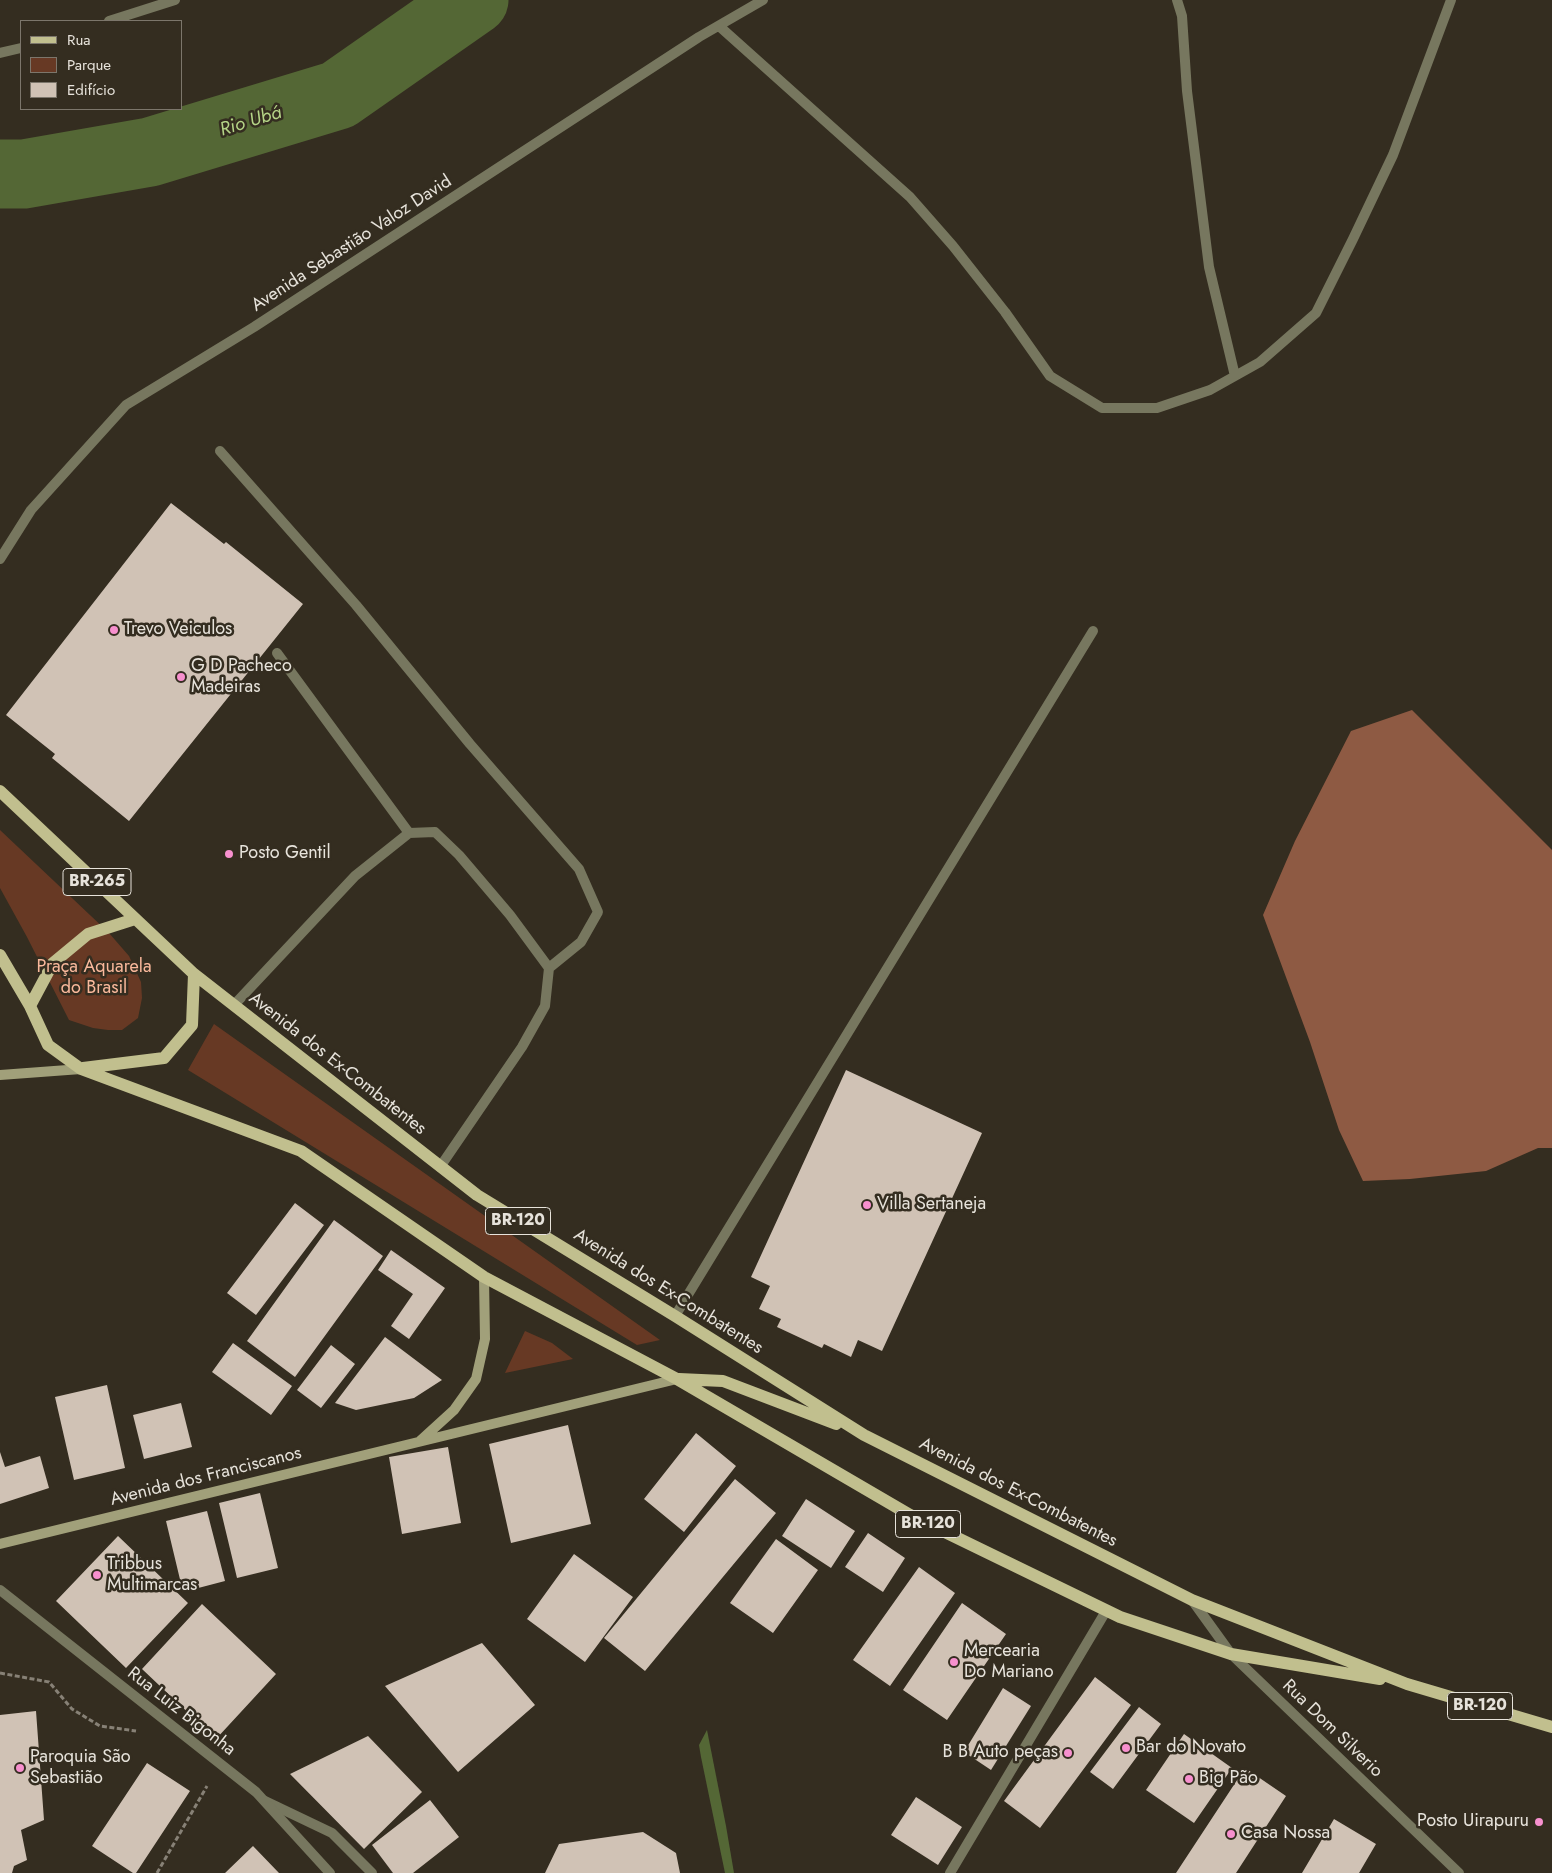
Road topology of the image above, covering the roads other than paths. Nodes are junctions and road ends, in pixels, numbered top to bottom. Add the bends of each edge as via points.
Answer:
1 (175, 0) edge
2 (763, 0) edge
3 (1177, 0) edge
4 (1451, 0) edge
5 (112, 20) edge
6 (719, 26) junction
7 (20, 48) edge
8 (0, 53) edge
9 (1235, 376) junction
10 (220, 451) dead end
11 (0, 559) edge
12 (1094, 631) dead end
13 (277, 653) dead end
14 (0, 791) edge
15 (409, 833) junction
16 (136, 919) junction
17 (0, 955) edge
18 (549, 968) junction
19 (194, 974) junction
20 (234, 1005) junction
21 (30, 1006) junction
22 (81, 1068) junction
23 (0, 1075) edge
24 (440, 1167) junction
25 (484, 1277) junction
26 (674, 1316) junction
27 (677, 1378) junction
28 (864, 1435) junction
29 (420, 1441) junction
30 (0, 1544) edge
31 (0, 1590) edge
32 (1192, 1600) junction
33 (1106, 1611) junction
34 (1231, 1654) junction
35 (1407, 1684) junction
36 (1552, 1727) edge
37 (264, 1801) junction
38 (330, 1873) edge
39 (372, 1873) edge
40 (950, 1873) edge
41 (1460, 1873) edge

1 - 5 street
2 - 6 street, Avenida Sebastião Valoz David
3 - 9 street via 1182,16 1187,91 1209,267
4 - 9 street via 1393,155 1316,312 1260,362
6 - 9 street via 910,197 959,253 1050,376 1102,408 1156,408 1210,390
6 - 11 street, Avenida Sebastião Valoz David via 254,327 126,405 31,510
7 - 8 street
10 - 18 street via 356,605 470,744 579,869 598,912 581,942
12 - 26 street
13 - 15 street
14 - 16 main road, Avenida dos Ex-Combatentes / BR-265
15 - 18 street via 435,832 459,854
15 - 20 street via 355,876
16 - 19 main road, Avenida dos Ex-Combatentes / BR-265
16 - 21 main road via 88,934 53,963
17 - 21 main road, Avenida dos Ex-Combatentes
18 - 24 street via 545,1006 522,1048
19 - 20 main road, Avenida dos Ex-Combatentes / BR-120
19 - 22 main road, BR-120 via 192,1025 164,1058
20 - 24 main road, Avenida dos Ex-Combatentes / BR-120
21 - 22 main road, Avenida dos Ex-Combatentes via 48,1045
22 - 23 main road, BR-120
22 - 25 main road, Avenida dos Ex-Combatentes / BR-120 via 301,1151
24 - 26 main road, Avenida dos Ex-Combatentes / BR-120 via 477,1196
25 - 27 main road, Avenida dos Ex-Combatentes / BR-120
25 - 29 main road, Avenida dos Franciscanos via 485,1339 476,1380 454,1410
26 - 28 main road, Avenida dos Ex-Combatentes / BR-120
27 - 28 main road via 723,1381
27 - 29 main road, Avenida dos Franciscanos
27 - 33 main road, Avenida dos Ex-Combatentes / BR-120 via 910,1515
28 - 32 main road, Avenida dos Ex-Combatentes / BR-120
29 - 30 main road, Avenida dos Franciscanos
31 - 37 street, Rua Luiz Bigonha
32 - 34 street, Rua Dom Silverio
32 - 35 main road, Avenida dos Ex-Combatentes / BR-120
33 - 34 main road, Avenida dos Ex-Combatentes / BR-120
33 - 40 street
34 - 35 main road, Avenida dos Ex-Combatentes / BR-120
34 - 41 street, Rua Dom Silverio
35 - 36 main road, Avenida dos Ex-Combatentes / BR-120
37 - 38 street, Rua Luiz Bigonha
37 - 39 street via 332,1833

